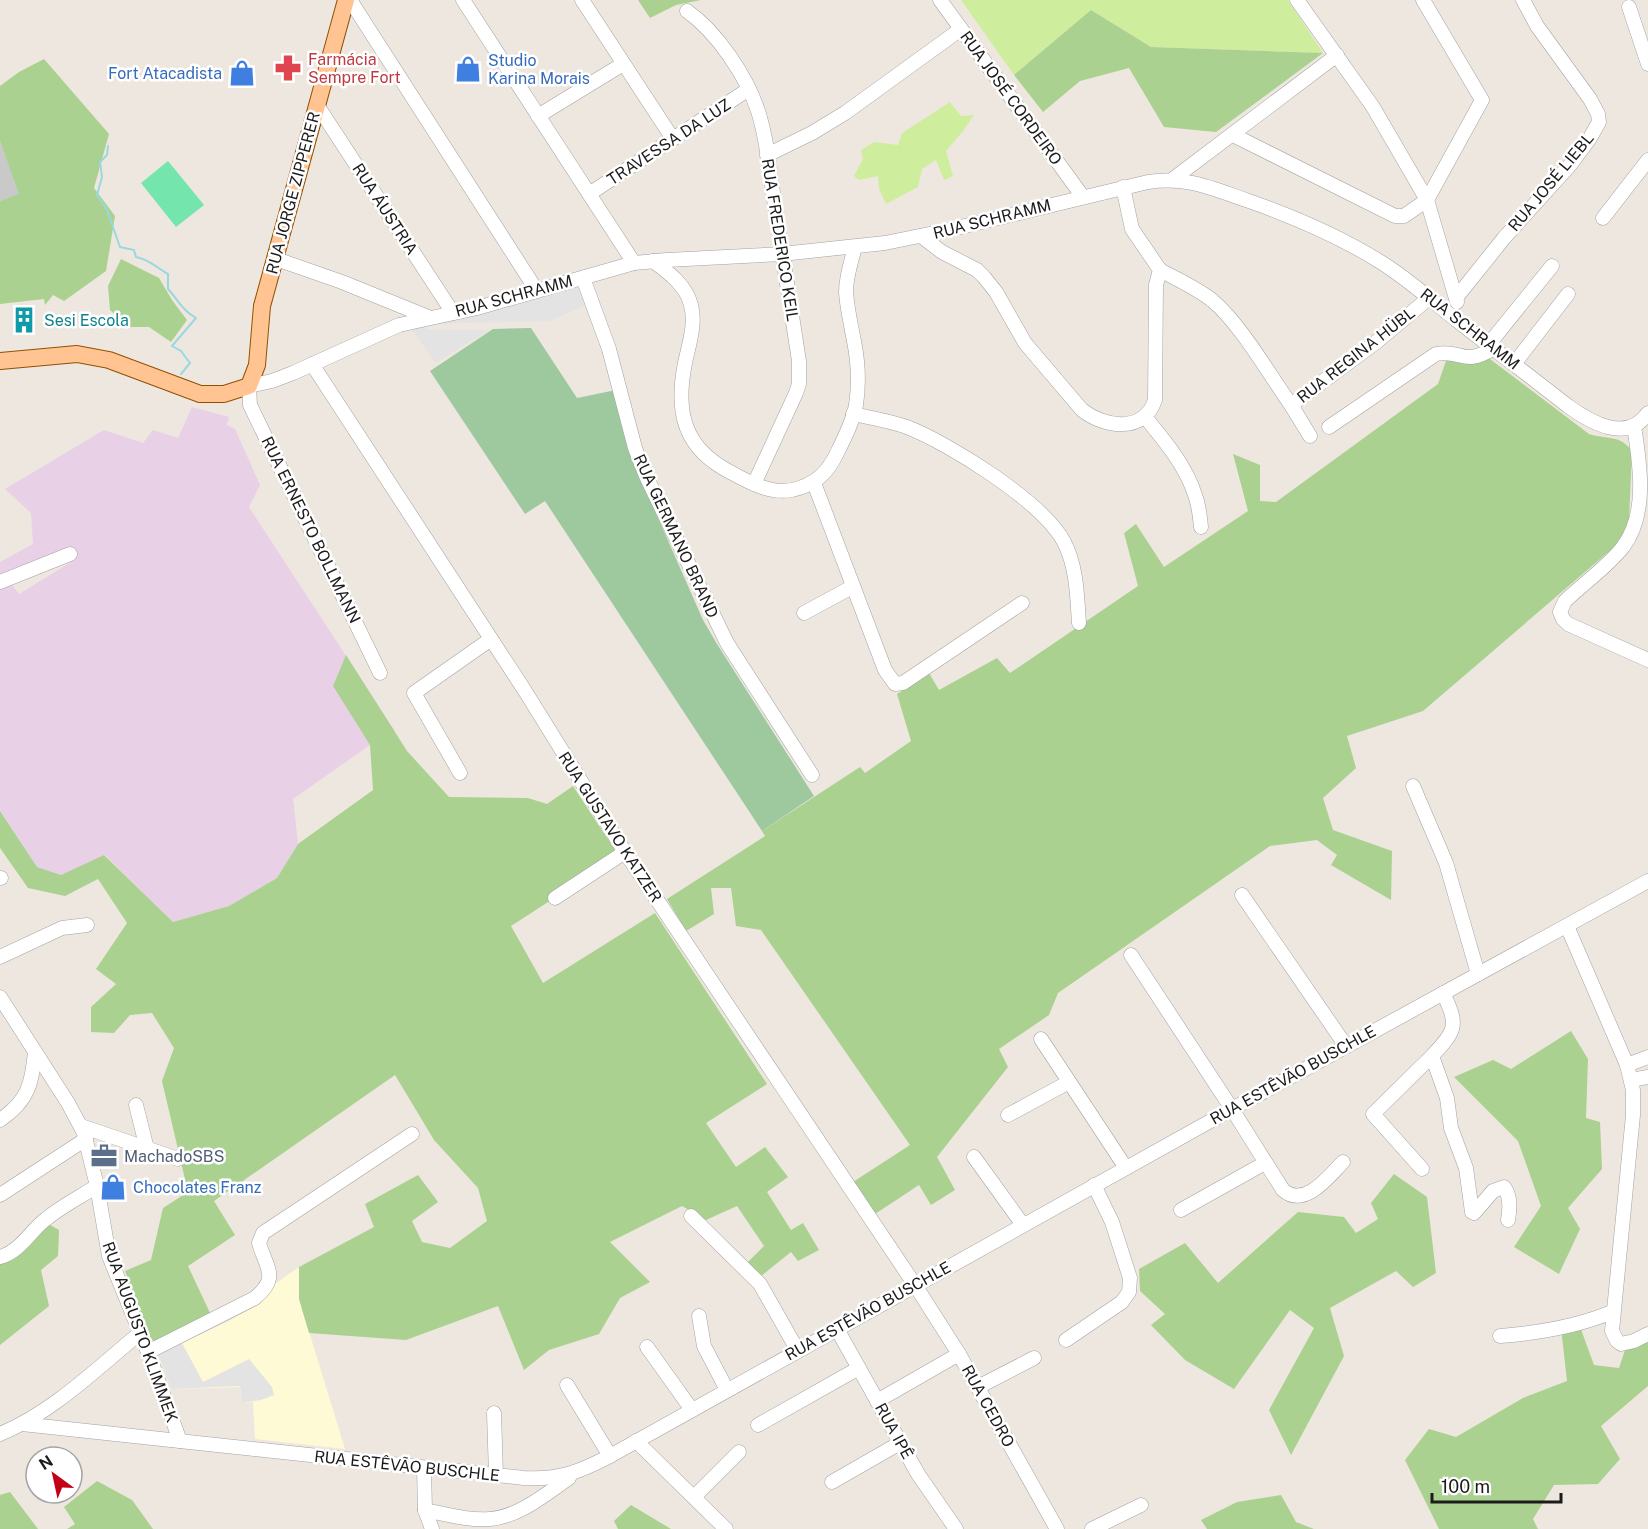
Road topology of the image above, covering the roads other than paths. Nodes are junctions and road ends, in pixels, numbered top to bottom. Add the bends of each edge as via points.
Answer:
1 (348, 0) edge
2 (463, 0) edge
3 (582, 0) edge
4 (940, 0) edge
5 (1297, 0) edge
6 (1423, 0) edge
7 (1523, 0) edge
8 (1629, 7) dead end
9 (687, 11) dead end
10 (961, 28) junction
11 (1337, 55) junction
12 (623, 64) junction
13 (1648, 64) edge
14 (749, 89) junction
15 (317, 105) junction
16 (538, 116) junction
17 (1233, 135) junction
18 (673, 139) junction
19 (767, 155) junction
20 (1648, 160) edge
21 (1173, 179) junction
22 (1124, 187) junction
23 (589, 194) junction
24 (1083, 197) junction
25 (1427, 200) junction
26 (1603, 218) dead end
27 (921, 236) junction
28 (855, 247) junction
29 (782, 254) junction
30 (276, 259) junction
31 (653, 261) junction
32 (634, 263) junction
33 (1552, 266) dead end
34 (1160, 270) junction
35 (583, 278) junction
36 (537, 291) junction
37 (1568, 294) dead end
38 (1429, 298) junction
39 (1456, 298) junction
40 (453, 313) junction
41 (428, 317) junction
42 (1459, 322) junction
43 (1492, 346) junction
44 (0, 361) edge
45 (312, 364) junction
46 (1514, 364) junction
47 (249, 386) junction
48 (1291, 405) junction
49 (1648, 413) edge
50 (854, 414) junction
51 (1145, 417) junction
52 (1634, 426) junction
53 (1329, 427) dead end
54 (1310, 436) dead end
55 (814, 483) junction
56 (754, 484) junction
57 (1202, 527) dead end
58 (70, 554) dead end
59 (0, 582) edge
60 (852, 587) junction
61 (1022, 603) dead end
62 (804, 613) dead end
63 (1080, 623) dead end
64 (490, 639) junction
65 (1648, 660) edge
66 (380, 673) dead end
67 (460, 773) dead end
68 (812, 775) dead end
69 (1413, 786) dead end
70 (625, 852) junction
71 (1648, 881) edge
72 (1242, 895) dead end
73 (555, 898) dead end
74 (87, 925) dead end
75 (1567, 926) junction
76 (1131, 954) dead end
77 (0, 957) edge
78 (1478, 974) junction
79 (1443, 993) junction
80 (0, 997) edge
81 (1041, 1039) dead end
82 (1346, 1046) junction
83 (35, 1052) junction
84 (1432, 1056) junction
85 (1648, 1057) edge
86 (1627, 1065) junction
87 (1648, 1077) edge
88 (1631, 1080) junction
89 (1070, 1082) junction
90 (136, 1105) dead end
91 (1232, 1109) junction
92 (1008, 1115) dead end
93 (0, 1120) edge
94 (83, 1132) junction
95 (412, 1134) dead end
96 (147, 1149) junction
97 (974, 1157) dead end
98 (178, 1159) dead end
99 (1343, 1162) dead end
100 (1265, 1163) junction
101 (1126, 1168) junction
102 (1422, 1169) dead end
103 (1094, 1185) junction
104 (97, 1186) junction
105 (0, 1195) edge
106 (1181, 1210) dead end
107 (691, 1216) dead end
108 (1508, 1220) dead end
109 (1023, 1225) junction
110 (0, 1257) edge
111 (915, 1285) junction
112 (1612, 1312) junction
113 (699, 1316) dead end
114 (837, 1329) junction
115 (140, 1333) junction
116 (1648, 1334) edge
117 (1500, 1336) dead end
118 (1066, 1340) dead end
119 (647, 1347) dead end
120 (798, 1351) junction
121 (148, 1352) junction
122 (959, 1354) junction
123 (1034, 1358) dead end
124 (859, 1368) junction
125 (567, 1385) dead end
126 (978, 1387) junction
127 (727, 1390) junction
128 (877, 1401) junction
129 (49, 1407) junction
130 (692, 1410) junction
131 (494, 1413) dead end
132 (22, 1424) junction
133 (758, 1425) dead end
134 (57, 1428) junction
135 (0, 1434) edge
136 (180, 1441) junction
137 (636, 1441) junction
138 (900, 1443) junction
139 (739, 1452) dead end
140 (610, 1456) junction
141 (424, 1468) junction
142 (576, 1473) junction
143 (496, 1475) junction
144 (832, 1482) dead end
145 (694, 1497) junction
146 (1141, 1505) dead end
147 (425, 1510) junction
148 (432, 1529) edge
149 (726, 1529) edge
150 (956, 1529) edge
151 (1057, 1529) edge
152 (1092, 1529) edge

1 - 15 main road, RUA JORGE ZIPPERER
1 - 36 street
2 - 16 street
3 - 12 street
4 - 10 street, RUA JOSÉ CORDEIRO
5 - 11 street
6 - 25 street via 1482,100
7 - 39 street, RUA JOSÉ LIEBL via 1590,99 1599,122 1570,165
8 - 13 street
9 - 14 street, RUA FREDERICO KEIL via 714,34
10 - 19 street via 845,113
10 - 24 street, RUA JOSÉ CORDEIRO
11 - 17 street
11 - 25 street via 1373,107
12 - 16 street
12 - 18 street
14 - 18 street, TRAVESSA DA LUZ
14 - 19 street, RUA FREDERICO KEIL
15 - 30 main road, RUA JORGE ZIPPERER
15 - 40 street, RUA ÁUSTRIA
16 - 23 street
17 - 21 street
17 - 25 street via 1395,216 1404,216
18 - 23 street, TRAVESSA DA LUZ
19 - 29 street, RUA FREDERICO KEIL
20 - 26 street
21 - 22 street, RUA SCHRAMM
21 - 38 street, RUA SCHRAMM via 1211,188 1318,228 1377,260
22 - 24 street, RUA SCHRAMM
22 - 34 street via 1132,229
23 - 32 street
24 - 27 street, RUA SCHRAMM
25 - 39 street
27 - 28 street, RUA SCHRAMM
27 - 51 street via 984,277 1025,343 1082,410 1105,423 1124,424
28 - 29 street, RUA SCHRAMM
28 - 50 street via 846,284 857,373
29 - 31 street, RUA SCHRAMM
29 - 56 street, RUA FREDERICO KEIL via 799,384
30 - 41 street
30 - 47 main road, RUA JORGE ZIPPERER via 262,306 257,365
31 - 32 street, RUA SCHRAMM
31 - 56 street via 675,278 691,303 693,326 681,402 688,435 711,461
32 - 35 street, RUA SCHRAMM
33 - 43 street
34 - 48 street, RUA REGINA HÜBL via 1204,294 1221,309
34 - 51 street via 1156,285 1156,392
35 - 36 street, RUA SCHRAMM
35 - 68 street, RUA GERMANO BRAND via 609,349 635,448 650,484 727,643
36 - 40 street, RUA SCHRAMM
37 - 46 street
38 - 42 street, RUA SCHRAMM
38 - 48 street, RUA REGINA HÜBL
39 - 42 street
40 - 41 street, RUA SCHRAMM
41 - 45 street, RUA SCHRAMM via 384,330
42 - 43 street, RUA SCHRAMM
43 - 46 street, RUA SCHRAMM
43 - 53 street via 1483,355 1469,359 1436,354
44 - 47 main road via 77,354 109,360 200,394 224,394
45 - 47 street, RUA SCHRAMM
45 - 64 street, RUA GUSTAVO KATZER
46 - 52 street, RUA SCHRAMM via 1594,423 1613,429
47 - 66 street, RUA ERNESTO BOLLMANN via 250,405
48 - 54 street
49 - 52 street
50 - 55 street via 835,458
50 - 63 street via 906,427 934,440 999,480 1038,511 1058,532 1070,554
51 - 57 street via 1191,484
52 - 65 street via 1640,490 1635,524 1622,548 1565,600 1560,612 1568,624
55 - 56 street via 782,491
55 - 60 street
58 - 59 street
60 - 61 street via 888,676 899,685
60 - 62 street
64 - 67 street via 414,693
64 - 70 street, RUA GUSTAVO KATZER
69 - 78 street via 1446,863
70 - 73 street
70 - 111 street, RUA GUSTAVO KATZER
71 - 75 street, RUA ESTÊVÃO BUSCHLE
72 - 82 street
74 - 77 street via 62,928
75 - 78 street, RUA ESTÊVÃO BUSCHLE
75 - 86 street
76 - 91 street
78 - 79 street, RUA ESTÊVÃO BUSCHLE
79 - 82 street, RUA ESTÊVÃO BUSCHLE
79 - 84 street via 1454,1025
80 - 83 street, RUA AUGUSTO KLIMMEK
81 - 89 street
82 - 91 street, RUA ESTÊVÃO BUSCHLE
83 - 93 street via 24,1098
83 - 94 street, RUA AUGUSTO KLIMMEK
84 - 102 street via 1373,1114
84 - 108 street via 1448,1098 1451,1128 1466,1168 1472,1213 1493,1191 1504,1187 1510,1205
85 - 86 street
86 - 88 street
87 - 88 street
88 - 112 street via 1633,1115
89 - 92 street
89 - 101 street
90 - 96 street
91 - 100 street
91 - 101 street, RUA ESTÊVÃO BUSCHLE
94 - 96 street
94 - 104 street, RUA AUGUSTO KLIMMEK
94 - 105 street
95 - 121 street via 263,1233 259,1243 270,1278 255,1298
96 - 98 street
97 - 109 street
99 - 100 street via 1314,1191 1293,1196 1283,1190
100 - 106 street
101 - 103 street, RUA ESTÊVÃO BUSCHLE
103 - 109 street, RUA ESTÊVÃO BUSCHLE
103 - 118 street via 1119,1240 1131,1286 1122,1302
104 - 110 street via 44,1220 17,1248
104 - 115 street, RUA AUGUSTO KLIMMEK via 109,1256
107 - 120 street via 760,1284
109 - 111 street, RUA ESTÊVÃO BUSCHLE
111 - 114 street, RUA ESTÊVÃO BUSCHLE
111 - 122 street, RUA CEDRO
112 - 116 street via 1612,1331 1621,1344
112 - 117 street via 1561,1328
113 - 127 street via 704,1346
114 - 120 street, RUA ESTÊVÃO BUSCHLE
114 - 124 street, RUA IPÊ
115 - 121 street, RUA AUGUSTO KLIMMEK
115 - 129 street
119 - 130 street
120 - 127 street, RUA ESTÊVÃO BUSCHLE
121 - 136 street, RUA AUGUSTO KLIMMEK
122 - 126 street, RUA CEDRO
122 - 128 street
123 - 126 street
124 - 128 street, RUA IPÊ
124 - 133 street
125 - 140 street
126 - 151 street, RUA CEDRO
127 - 130 street, RUA ESTÊVÃO BUSCHLE
128 - 138 street, RUA IPÊ
129 - 132 street
129 - 134 street
130 - 137 street, RUA ESTÊVÃO BUSCHLE
131 - 143 street
132 - 134 street, RUA ESTÊVÃO BUSCHLE
132 - 135 street
134 - 136 street, RUA ESTÊVÃO BUSCHLE
136 - 141 street, RUA ESTÊVÃO BUSCHLE
137 - 140 street, RUA ESTÊVÃO BUSCHLE
137 - 145 street
138 - 144 street
138 - 150 street, RUA IPÊ
139 - 145 street
140 - 142 street, RUA ESTÊVÃO BUSCHLE
141 - 143 street, RUA ESTÊVÃO BUSCHLE
141 - 147 street
142 - 143 street, RUA ESTÊVÃO BUSCHLE via 548,1479
142 - 147 street via 531,1503 496,1518 478,1519
145 - 149 street
146 - 152 street
147 - 148 street

